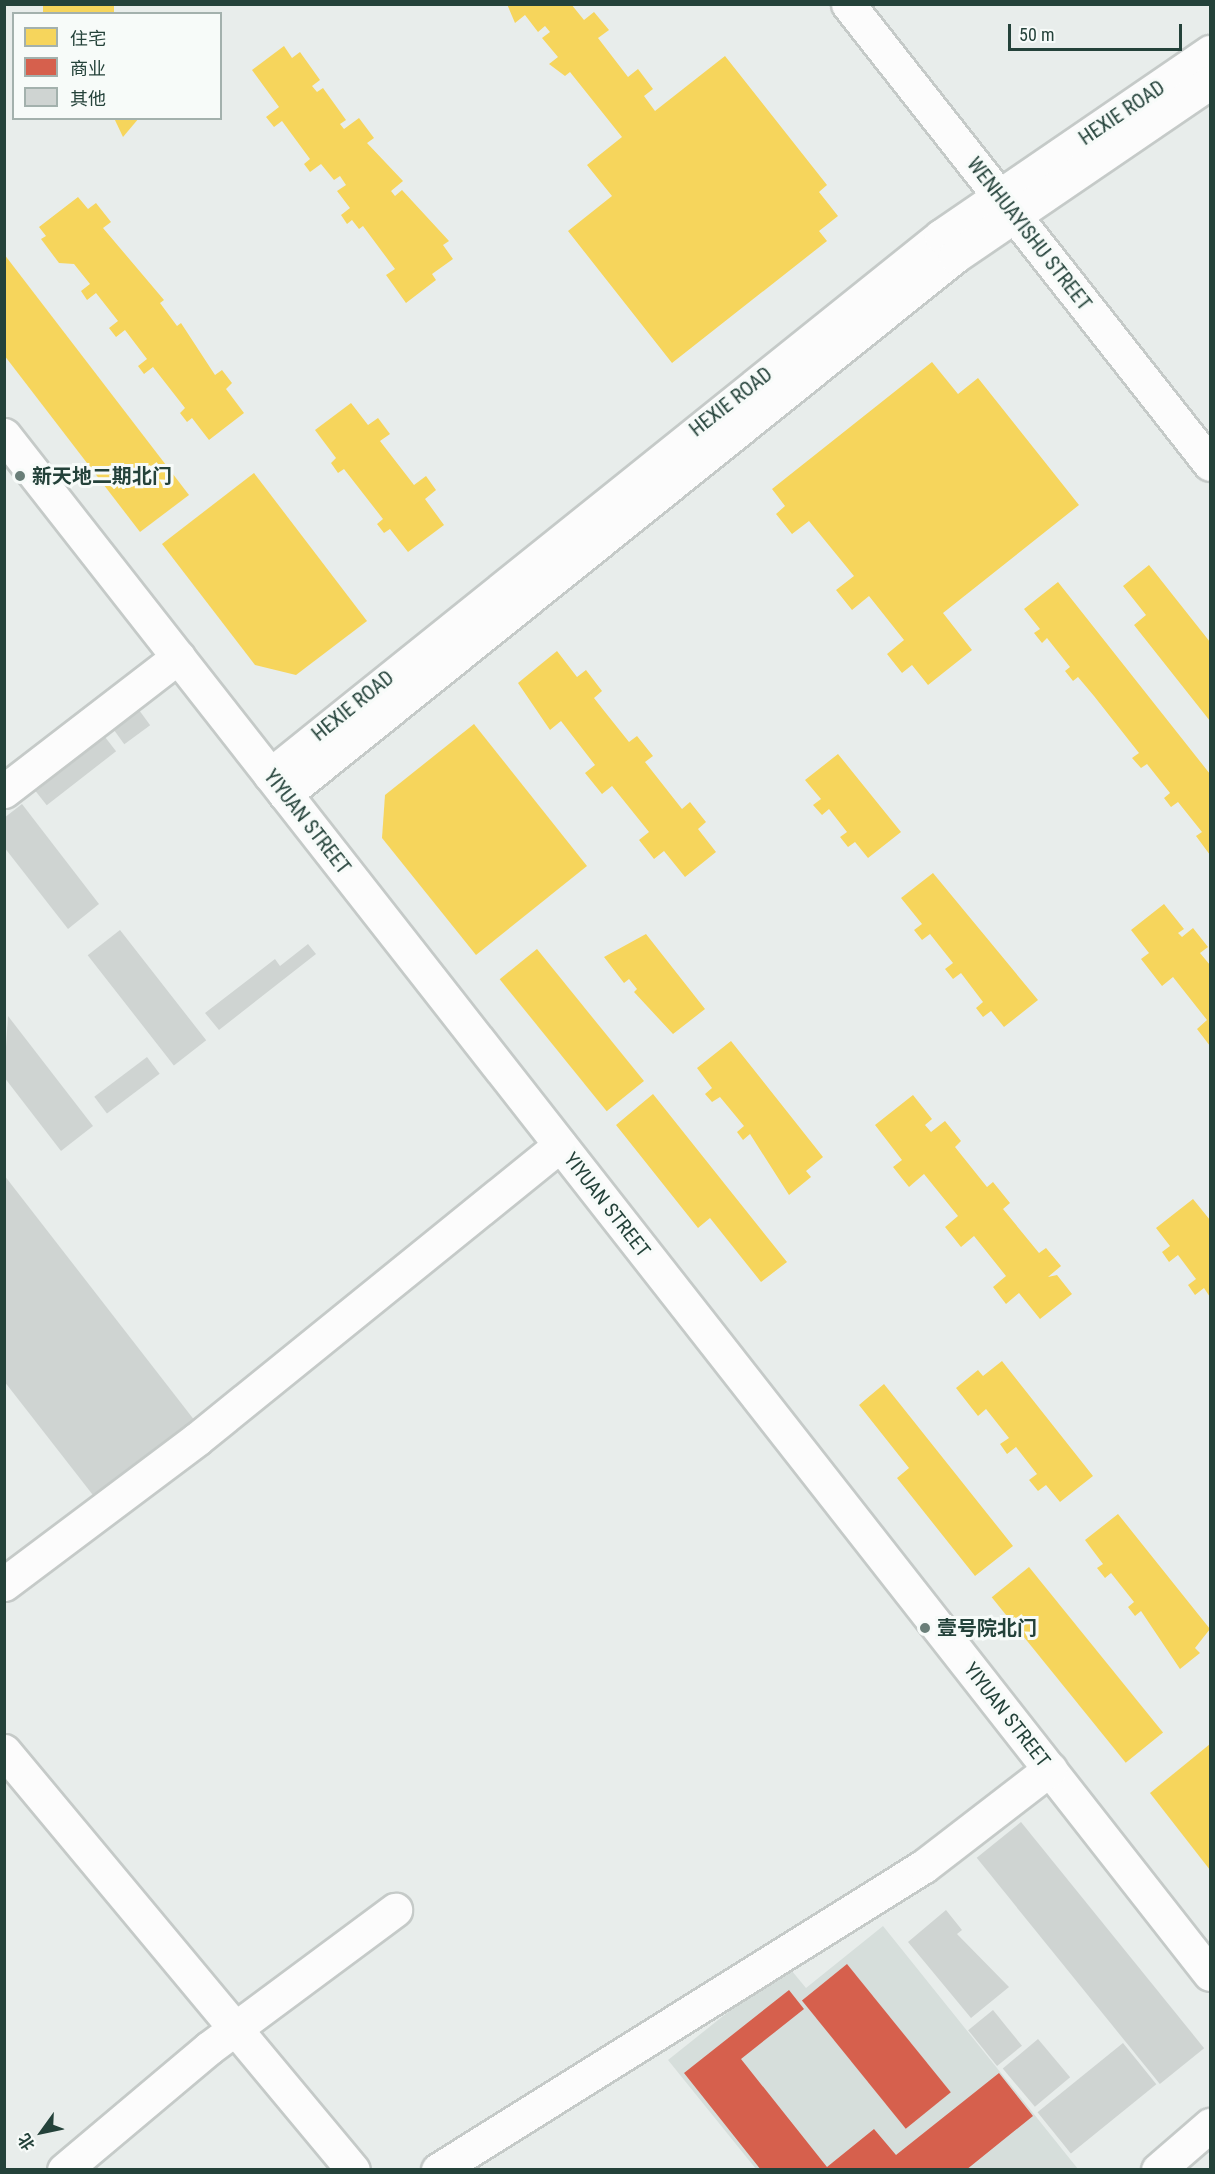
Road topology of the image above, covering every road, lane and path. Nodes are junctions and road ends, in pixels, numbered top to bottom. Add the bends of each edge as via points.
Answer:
1 (848, 4) edge
2 (1210, 52) edge
3 (1210, 82) edge
4 (1006, 205) junction
5 (4, 435) edge
6 (1210, 464) edge
7 (178, 657) junction
8 (277, 784) junction
9 (4, 791) edge
10 (560, 1145) junction
11 (4, 1584) edge
12 (4, 1751) edge
13 (1050, 1769) junction
14 (395, 1910) dead end
15 (1210, 1974) edge
16 (236, 2029) junction
17 (1210, 2126) edge
18 (64, 2169) edge
19 (352, 2169) edge
20 (438, 2169) edge
21 (1158, 2169) edge

1 - 4 street, WENHUAYISHU STREET
2 - 4 street, HEXIE ROAD
3 - 4 street, HEXIE ROAD
4 - 6 street, WENHUAYISHU STREET
4 - 8 street, HEXIE ROAD via 566,563
5 - 7 street, YIYUAN STREET
7 - 8 street, YIYUAN STREET
7 - 9 street
8 - 10 street, YIYUAN STREET
10 - 11 street via 197,1439
10 - 13 street, YIYUAN STREET
12 - 16 street
13 - 15 street, YIYUAN STREET
13 - 20 street via 924,1866
14 - 16 street
16 - 18 street
16 - 19 street
17 - 21 street

